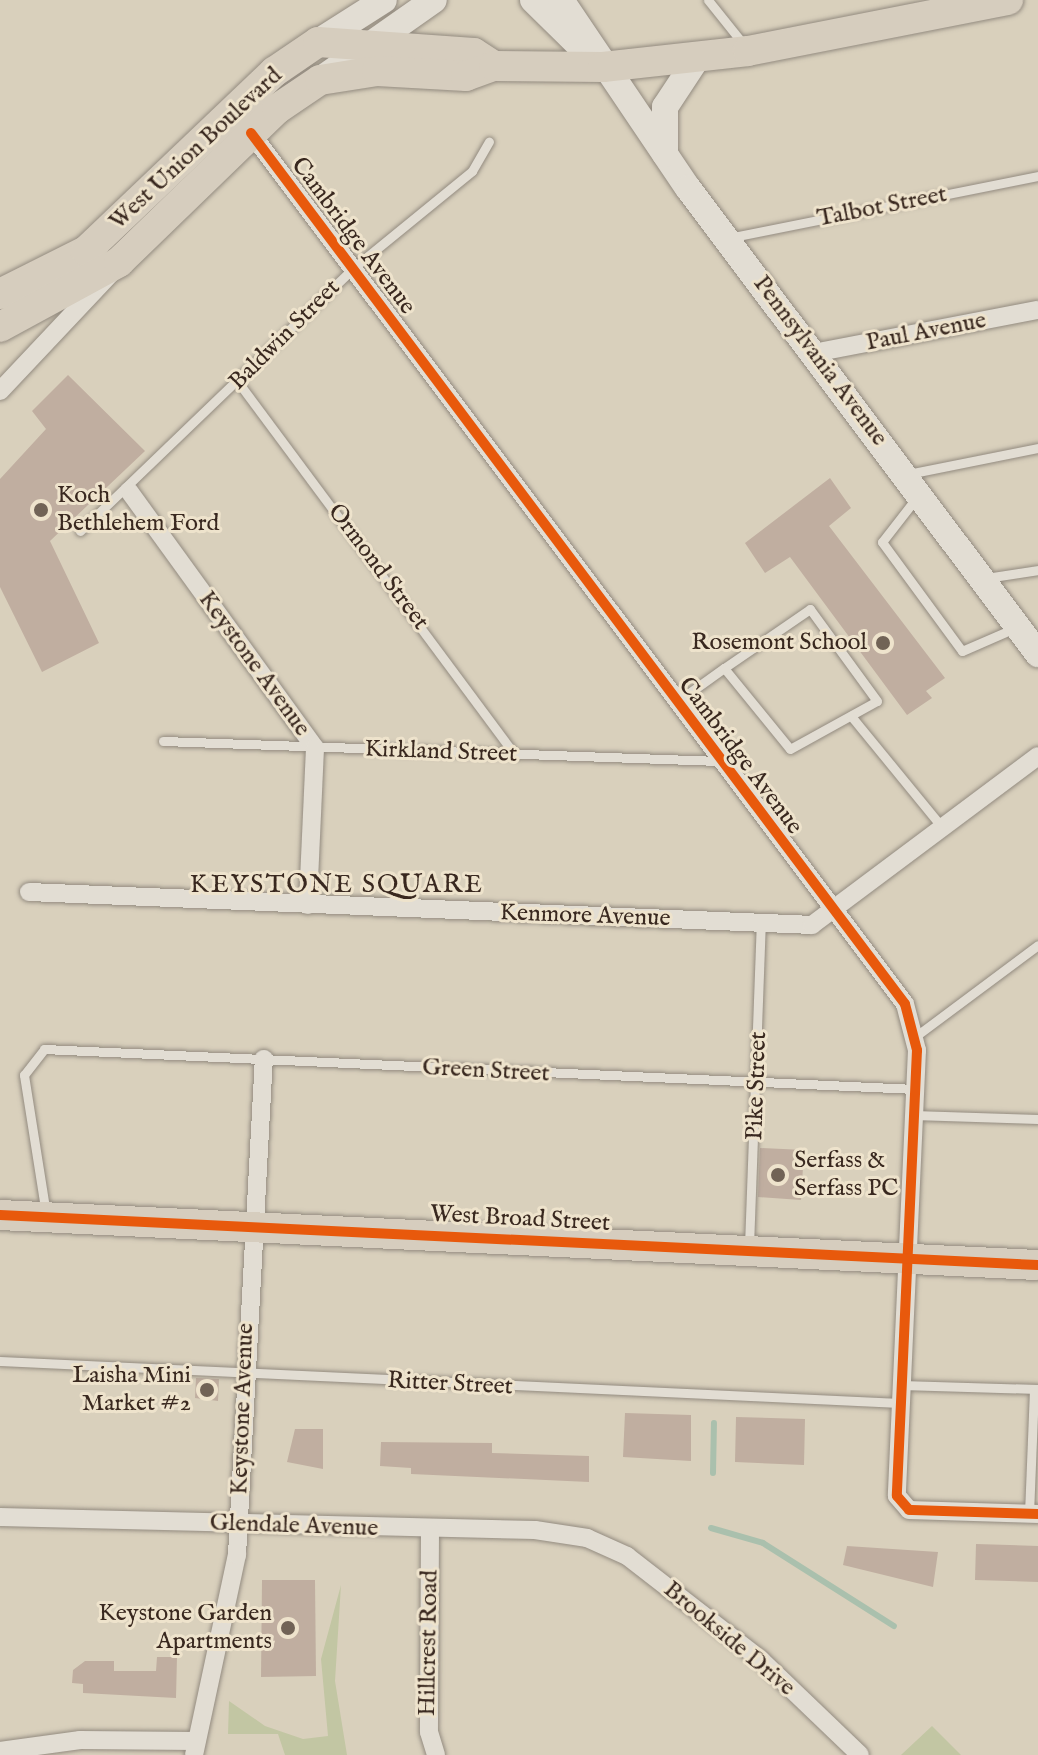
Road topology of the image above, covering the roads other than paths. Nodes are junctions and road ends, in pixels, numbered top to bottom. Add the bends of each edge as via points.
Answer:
1 (384, 0) edge
2 (434, 0) edge
3 (533, 0) edge
4 (561, 0) edge
5 (708, 0) edge
6 (1008, 0) edge
7 (318, 42) junction
8 (367, 43) junction
9 (748, 51) junction
10 (698, 57) junction
11 (494, 66) junction
12 (603, 67) junction
13 (320, 80) junction
14 (251, 133) junction
15 (489, 141) dead end
16 (665, 154) junction
17 (1038, 176) edge
18 (727, 238) junction
19 (119, 262) junction
20 (352, 269) junction
21 (0, 294) edge
22 (1038, 310) edge
23 (0, 327) edge
24 (814, 353) junction
25 (238, 382) junction
26 (0, 391) edge
27 (1038, 448) edge
28 (912, 485) junction
29 (129, 491) junction
30 (80, 531) dead end
31 (1038, 570) edge
32 (982, 579) junction
33 (1018, 627) junction
34 (1038, 654) edge
35 (724, 668) junction
36 (675, 703) junction
37 (851, 716) junction
38 (163, 741) dead end
39 (315, 748) junction
40 (515, 755) junction
41 (1038, 756) edge
42 (720, 761) junction
43 (942, 827) junction
44 (29, 892) dead end
45 (308, 905) junction
46 (831, 910) junction
47 (761, 923) junction
48 (1038, 945) edge
49 (916, 1036) junction
50 (264, 1059) junction
51 (758, 1084) junction
52 (915, 1089) junction
53 (913, 1115) junction
54 (1038, 1119) edge
55 (0, 1215) edge
56 (47, 1217) junction
57 (250, 1226) junction
58 (749, 1250) junction
59 (906, 1259) junction
60 (1038, 1265) edge
61 (0, 1361) edge
62 (245, 1371) junction
63 (1036, 1389) edge
64 (901, 1394) junction
65 (1034, 1514) edge
66 (0, 1517) edge
67 (239, 1525) junction
68 (430, 1530) junction
69 (587, 1538) joint
70 (195, 1748) edge
71 (0, 1751) edge
72 (436, 1755) edge
73 (860, 1755) edge

1 - 7 street
2 - 8 street
3 - 12 street, Pennsylvania Avenue
4 - 12 street, Pennsylvania Avenue
5 - 9 lane
6 - 9 main road, West Union Boulevard
7 - 8 main road, West Union Boulevard
7 - 21 main road, West Union Boulevard via 264,81 86,251
8 - 11 main road, West Union Boulevard via 474,53
8 - 13 street
9 - 10 main road, West Union Boulevard
10 - 12 main road, West Union Boulevard
10 - 16 street via 665,107
11 - 12 main road, West Union Boulevard
11 - 13 main road, West Union Boulevard via 466,76 377,71
12 - 16 street, Pennsylvania Avenue
13 - 14 main road, West Union Boulevard
14 - 19 main road, West Union Boulevard
14 - 20 street, Cambridge Avenue
15 - 20 lane, Baldwin Street via 472,171 442,200
16 - 18 street, Pennsylvania Avenue
17 - 18 lane, Talbot Street
18 - 24 street, Pennsylvania Avenue
19 - 23 main road, West Union Boulevard
19 - 26 street
20 - 25 lane, Baldwin Street
20 - 36 street, Cambridge Avenue
22 - 24 street, Paul Avenue
24 - 28 street, Pennsylvania Avenue
25 - 29 lane, Baldwin Street
25 - 40 lane, Ormond Street
27 - 28 lane
28 - 32 street, Pennsylvania Avenue
28 - 33 lane via 882,542 962,651
29 - 30 lane, Baldwin Street
29 - 39 street, Keystone Avenue
31 - 32 lane
32 - 33 street, Pennsylvania Avenue
33 - 34 street, Pennsylvania Avenue
35 - 36 lane
35 - 37 lane via 790,749 831,720
35 - 37 lane via 810,609 877,701
36 - 42 street, Cambridge Avenue
37 - 43 lane
38 - 39 lane, Kirkland Street
39 - 40 lane, Kirkland Street
39 - 45 street, Keystone Avenue
40 - 42 lane, Kirkland Street
41 - 43 street, Kenmore Avenue
42 - 46 street, Cambridge Avenue
43 - 46 street, Kenmore Avenue
44 - 45 street, Kenmore Avenue
45 - 47 street, Kenmore Avenue
46 - 47 street, Kenmore Avenue via 812,925
46 - 49 street, Cambridge Avenue via 905,1004
47 - 51 lane, Pike Street
48 - 49 lane
49 - 52 street, Cambridge Avenue
50 - 51 lane, Green Street
50 - 56 lane, Green Street via 56,1048 34,1054 24,1075
50 - 57 street, Keystone Avenue
51 - 52 lane, Green Street
51 - 58 lane, Pike Street
52 - 53 street, Cambridge Avenue
53 - 54 lane
53 - 59 street, Cambridge Avenue
55 - 56 main road, West Broad Street
56 - 57 main road, West Broad Street
57 - 58 main road, West Broad Street
57 - 62 street, Keystone Avenue
58 - 59 main road, West Broad Street
59 - 60 main road, West Broad Street
59 - 64 street, Cambridge Avenue
61 - 62 lane, Ritter Street
62 - 64 lane, Ritter Street
62 - 67 street, Keystone Avenue
63 - 64 lane, Ritter Street
63 - 65 lane
64 - 65 street, Cambridge Avenue via 897,1496 909,1510
66 - 67 street, Glendale Avenue
67 - 68 street, Glendale Avenue
67 - 70 street, Keystone Avenue via 231,1604
68 - 69 street, Glendale Avenue
68 - 72 street, Hillcrest Road via 429,1732
69 - 73 street, Brookside Drive via 627,1556 761,1660
70 - 71 street via 80,1740

